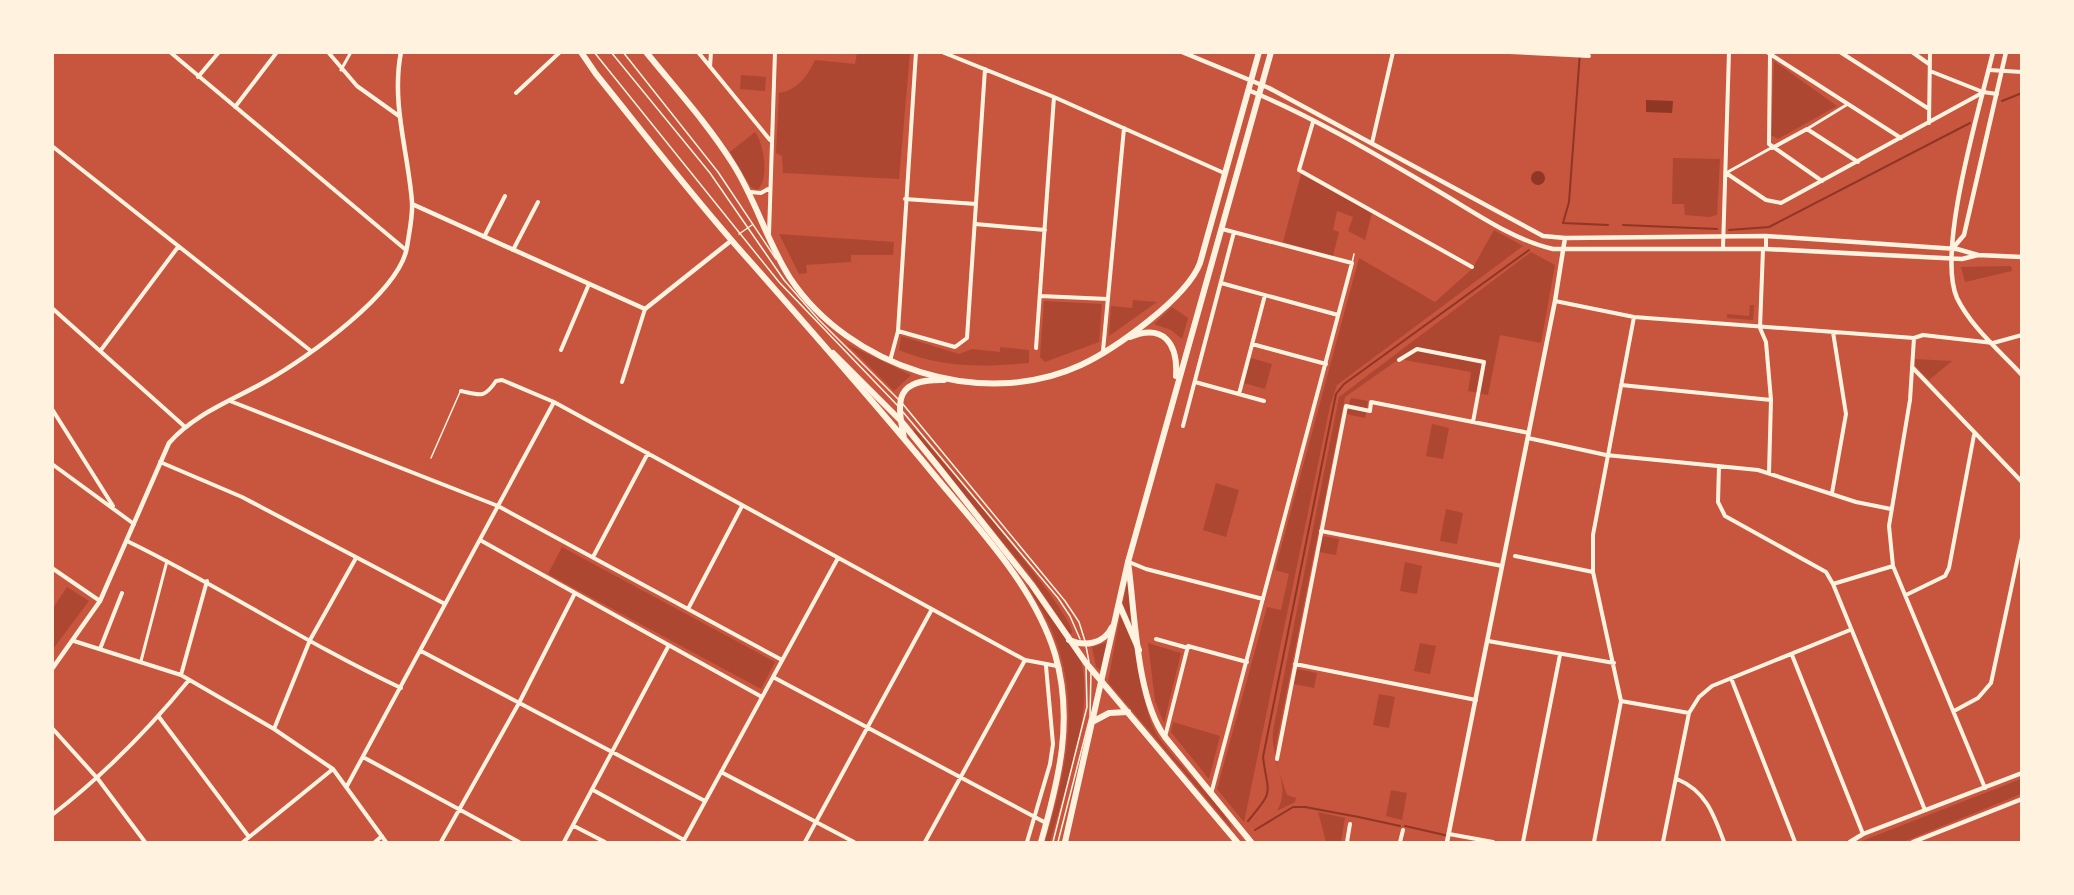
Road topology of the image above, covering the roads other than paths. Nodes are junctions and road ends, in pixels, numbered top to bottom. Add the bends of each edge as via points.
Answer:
1 (170, 52) edge
2 (219, 52) edge
3 (277, 52) edge
4 (328, 52) edge
5 (351, 52) edge
6 (401, 52) edge
7 (560, 52) edge
8 (581, 52) edge
9 (594, 52) edge
10 (611, 52) edge
11 (623, 52) edge
12 (646, 52) edge
13 (698, 52) edge
14 (711, 52) edge
15 (775, 52) edge
16 (916, 52) edge
17 (942, 52) edge
18 (1182, 52) edge
19 (1259, 52) edge
20 (1271, 52) edge
21 (1393, 52) edge
22 (1509, 52) edge
23 (1729, 52) edge
24 (1840, 52) edge
25 (1912, 52) edge
26 (1930, 52) edge
27 (1993, 52) edge
28 (2006, 52) edge
29 (1768, 54) edge
30 (1589, 56) dead end
31 (1930, 64) junction
32 (710, 68) junction
33 (985, 69) junction
34 (341, 70) junction
35 (1989, 70) junction
36 (1930, 71) junction
37 (2022, 72) edge
38 (2001, 73) junction
39 (198, 76) junction
40 (1251, 81) junction
41 (1262, 85) junction
42 (1248, 90) junction
43 (1983, 92) junction
44 (516, 93) dead end
45 (1997, 94) junction
46 (1258, 95) junction
47 (1054, 97) junction
48 (1848, 105) junction
49 (235, 107) junction
50 (1929, 109) junction
51 (399, 116) junction
52 (1313, 122) junction
53 (1929, 123) junction
54 (1124, 128) junction
55 (1807, 129) junction
56 (1901, 138) junction
57 (771, 141) junction
58 (1371, 143) junction
59 (52, 146) edge
60 (1771, 148) junction
61 (1858, 162) junction
62 (1224, 173) junction
63 (1726, 173) junction
64 (1822, 181) junction
65 (768, 189) junction
66 (749, 191) junction
67 (505, 196) dead end
68 (905, 199) junction
69 (1473, 200) junction
70 (538, 202) dead end
71 (412, 204) junction
72 (976, 204) junction
73 (1468, 208) junction
74 (975, 224) junction
75 (752, 225) junction
76 (748, 229) junction
77 (1220, 229) junction
78 (1045, 230) junction
79 (1234, 232) junction
80 (738, 234) junction
81 (769, 234) junction
82 (484, 237) junction
83 (1766, 237) junction
84 (1565, 238) junction
85 (1723, 238) junction
86 (732, 240) junction
87 (178, 247) junction
88 (1723, 248) junction
89 (1765, 249) junction
90 (1952, 249) junction
91 (406, 250) junction
92 (513, 250) junction
93 (1564, 250) junction
94 (1354, 254) dead end
95 (1978, 255) junction
96 (2022, 257) edge
97 (1951, 258) junction
98 (1352, 263) junction
99 (1472, 267) dead end
100 (790, 278) junction
101 (1221, 283) junction
102 (589, 284) junction
103 (1265, 295) junction
104 (1040, 296) junction
105 (1108, 299) junction
106 (1555, 301) junction
107 (52, 308) edge
108 (645, 309) junction
109 (1338, 315) junction
110 (1634, 317) junction
111 (1760, 327) junction
112 (898, 331) junction
113 (1833, 332) junction
114 (2022, 335) edge
115 (1914, 338) junction
116 (1124, 340) junction
117 (1993, 343) junction
118 (825, 344) junction
119 (1252, 344) junction
120 (1036, 348) dead end
121 (100, 350) junction
122 (561, 350) dead end
123 (311, 351) junction
124 (1103, 354) junction
125 (1400, 360) dead end
126 (890, 361) junction
127 (1326, 364) junction
128 (1912, 368) junction
129 (2022, 375) edge
130 (968, 380) junction
131 (622, 382) dead end
132 (1195, 382) junction
133 (1621, 385) junction
134 (461, 391) joint
135 (1175, 392) junction
136 (1239, 394) junction
137 (1771, 400) junction
138 (230, 401) junction
139 (1264, 401) dead end
140 (554, 402) junction
141 (899, 403) junction
142 (52, 409) edge
143 (901, 421) junction
144 (1473, 422) junction
145 (184, 426) junction
146 (1183, 426) dead end
147 (1974, 435) junction
148 (1528, 436) junction
149 (904, 439) junction
150 (648, 453) junction
151 (1606, 455) junction
152 (431, 458) dead end
153 (160, 462) junction
154 (52, 464) edge
155 (1719, 466) junction
156 (1769, 472) junction
157 (2022, 482) edge
158 (1832, 493) junction
159 (113, 506) junction
160 (498, 506) junction
161 (742, 506) junction
162 (1891, 509) junction
163 (135, 524) junction
164 (1321, 531) junction
165 (2022, 538) edge
166 (480, 540) junction
167 (127, 541) junction
168 (1515, 556) dead end
169 (593, 557) junction
170 (356, 558) junction
171 (837, 558) junction
172 (167, 561) junction
173 (1128, 562) junction
174 (1502, 566) junction
175 (1893, 566) junction
176 (52, 568) edge
177 (1593, 572) junction
178 (207, 581) junction
179 (1833, 584) junction
180 (575, 592) junction
181 (122, 593) dead end
182 (1906, 595) junction
183 (1263, 599) junction
184 (100, 601) junction
185 (1119, 603) junction
186 (446, 604) junction
187 (688, 609) junction
188 (932, 609) junction
189 (1115, 621) junction
190 (1850, 630) junction
191 (1156, 639) dead end
192 (310, 640) junction
193 (1069, 640) junction
194 (74, 641) junction
195 (1488, 641) junction
196 (1084, 644) junction
197 (669, 645) junction
198 (1188, 647) junction
199 (99, 649) junction
200 (1139, 650) junction
201 (421, 651) junction
202 (1560, 654) junction
203 (1792, 655) junction
204 (782, 660) junction
205 (1024, 660) junction
206 (141, 661) junction
207 (1246, 662) junction
208 (1086, 663) junction
209 (1614, 663) junction
210 (1295, 664) junction
211 (1046, 666) junction
212 (1058, 666) junction
213 (52, 669) edge
214 (1091, 669) junction
215 (181, 675) junction
216 (773, 677) junction
217 (1731, 678) junction
218 (189, 680) junction
219 (1103, 682) junction
220 (401, 688) junction
221 (762, 697) junction
222 (1476, 700) junction
223 (1621, 700) junction
224 (519, 703) junction
225 (1954, 711) junction
226 (1128, 712) junction
227 (1689, 713) junction
228 (159, 717) junction
229 (1094, 721) junction
230 (867, 727) junction
231 (52, 728) edge
232 (274, 729) junction
233 (1165, 737) junction
234 (613, 752) junction
235 (363, 758) junction
236 (1277, 759) dead end
237 (333, 769) junction
238 (721, 772) junction
239 (2022, 773) edge
240 (960, 778) junction
241 (98, 779) junction
242 (1677, 779) junction
243 (347, 786) junction
244 (1985, 789) junction
245 (593, 790) junction
246 (1211, 794) junction
247 (2022, 799) edge
248 (705, 801) junction
249 (461, 809) junction
250 (1925, 810) junction
251 (52, 815) edge
252 (1034, 817) junction
253 (816, 822) junction
254 (1047, 823) junction
255 (1350, 824) dead end
256 (574, 826) junction
257 (1403, 830) dead end
258 (1449, 834) junction
259 (1863, 834) junction
260 (382, 836) junction
261 (249, 837) junction
262 (683, 841) edge
263 (1251, 842) edge
264 (145, 843) edge
265 (243, 843) edge
266 (375, 843) edge
267 (386, 843) edge
268 (441, 843) edge
269 (519, 843) edge
270 (564, 843) edge
271 (605, 843) edge
272 (805, 843) edge
273 (854, 843) edge
274 (926, 843) edge
275 (1027, 843) edge
276 (1041, 843) edge
277 (1053, 843) edge
278 (1058, 843) edge
279 (1065, 843) edge
280 (1237, 843) edge
281 (1347, 843) edge
282 (1400, 843) edge
283 (1447, 843) edge
284 (1493, 843) edge
285 (1523, 843) edge
286 (1594, 843) edge
287 (1662, 843) edge
288 (1724, 843) edge
289 (1795, 843) edge
290 (1850, 843) edge
291 (1913, 843) edge

1 - 39 street
2 - 39 street
3 - 49 street
4 - 34 street
5 - 34 street
6 - 51 street
7 - 44 street
8 - 86 main road
9 - 80 lane
10 - 76 lane via 710,173
11 - 75 lane via 694,140
12 - 66 main road via 707,127
13 - 32 street
14 - 32 street
15 - 57 street
16 - 68 street
17 - 33 street
18 - 40 street
19 - 40 main road
20 - 41 main road
21 - 58 street
22 - 30 street
23 - 63 street
24 - 50 street
25 - 31 street
26 - 31 street
27 - 35 street
28 - 38 street
29 - 48 street
29 - 60 street
31 - 36 street
32 - 57 street
33 - 47 street
33 - 72 street
34 - 51 street
35 - 38 street
35 - 43 street
36 - 43 street
36 - 50 street
37 - 38 street
38 - 45 street
39 - 49 street
40 - 41 street
40 - 42 main road
41 - 46 main road
41 - 58 street
42 - 46 street
42 - 62 main road
43 - 45 street
43 - 53 street
43 - 90 street via 1952,231
45 - 90 street via 1964,235
46 - 52 street
46 - 77 main road
47 - 54 street
47 - 78 street
48 - 55 street
48 - 56 street
49 - 91 street
50 - 53 street
51 - 71 street
52 - 73 street
52 - 99 street via 1299,170
53 - 56 street
54 - 62 street
54 - 105 street
55 - 60 street
55 - 61 street
56 - 61 street
57 - 65 street
58 - 69 street
59 - 87 street
60 - 63 street
60 - 64 street
61 - 64 street
62 - 116 main road via 1196,274 1183,291
63 - 64 street via 1776,203
63 - 85 street
65 - 66 street via 761,193
65 - 81 street
66 - 81 main road
67 - 82 street
68 - 72 street
68 - 112 street
69 - 73 street
69 - 84 street via 1543,236
70 - 92 street
71 - 82 street
71 - 91 street
72 - 74 street
73 - 93 street via 1537,245
74 - 78 street
74 - 112 street via 967,338 959,347
75 - 76 lane
75 - 100 lane
76 - 80 lane
76 - 141 lane via 802,302
77 - 79 street
77 - 135 main road
78 - 104 street
79 - 98 street
79 - 101 street
80 - 141 lane via 816,323
81 - 100 main road
82 - 92 street
83 - 85 street
83 - 89 street
83 - 90 street
84 - 85 street
84 - 93 street
85 - 88 street
86 - 108 street
86 - 118 main road
87 - 121 street
87 - 123 street
88 - 89 street
88 - 93 street
89 - 97 street
89 - 111 street
90 - 95 street
90 - 97 street
91 - 123 street via 395,274 374,299
92 - 102 street
93 - 106 street
94 - 98 lane
95 - 96 street
95 - 97 street
97 - 117 street via 1958,299
98 - 109 street
100 - 126 main road via 848,337
101 - 103 street
101 - 132 street
102 - 108 street
102 - 122 street
103 - 109 street
103 - 119 street
104 - 105 street
104 - 120 street
105 - 124 street
106 - 110 street
106 - 148 street
107 - 121 street
108 - 131 street
109 - 127 street
110 - 111 street
110 - 133 street
111 - 113 street
111 - 137 street via 1766,342
112 - 126 street
113 - 115 street
113 - 158 street via 1846,414
114 - 117 street
115 - 117 street via 1923,335
115 - 128 street
116 - 124 main road
116 - 135 main road via 1146,332 1169,341 1176,355
117 - 129 street
118 - 143 main road
118 - 149 main road
119 - 127 street
119 - 136 street
121 - 145 street
123 - 138 street via 270,380
124 - 130 main road via 1037,379
125 - 144 street via 1417,349 1484,362
126 - 130 main road via 929,374
127 - 183 street
128 - 147 street
128 - 162 street via 1908,417
130 - 141 main road via 922,381 908,387
132 - 136 street
132 - 146 street
133 - 137 street
133 - 151 street
134 - 140 street via 483,395 502,380
134 - 152 lane
135 - 173 main road
136 - 139 street
137 - 156 street
138 - 145 street
138 - 160 street
140 - 150 street
140 - 160 street
141 - 143 main road
141 - 196 lane via 1058,598
141 - 196 lane via 1065,601 1079,622
142 - 159 street
143 - 149 main road
143 - 193 main road via 1032,585
144 - 148 street
144 - 164 street via 1371,402 1370,411 1346,406
145 - 153 street via 169,443
147 - 157 street
147 - 182 street via 1945,576
148 - 151 street
148 - 174 street
149 - 212 main road via 1024,591 1042,622
150 - 161 street
150 - 169 street
151 - 155 street
151 - 177 street via 1593,535
153 - 163 street
153 - 170 street via 242,497
154 - 159 street
155 - 156 street
155 - 179 street via 1718,502 1725,516 1826,572
156 - 158 street
158 - 162 street
159 - 163 street
160 - 166 street
160 - 169 street
161 - 171 street
161 - 187 street
162 - 175 street via 1888,540
163 - 167 street
164 - 174 street
164 - 210 street
165 - 225 street via 1991,683 1978,698
166 - 180 street
166 - 186 street
167 - 172 street
167 - 184 street
168 - 177 street
169 - 187 street
170 - 186 street
170 - 192 street
171 - 188 street
171 - 204 street
172 - 178 street
172 - 206 street
173 - 183 street
173 - 185 main road
173 - 200 main road
174 - 195 street
175 - 179 street
175 - 182 street
176 - 184 street
177 - 209 street
178 - 192 street
178 - 215 street
179 - 190 street
180 - 197 street
180 - 224 street
181 - 199 street
182 - 225 street
183 - 207 street
184 - 194 street
185 - 189 main road
185 - 200 main road
186 - 201 street
187 - 204 street
188 - 205 street
188 - 230 street
189 - 196 main road via 1107,637
189 - 219 main road
190 - 203 street
190 - 250 street
191 - 198 street
192 - 220 street
192 - 232 street
193 - 196 main road
193 - 208 main road
194 - 199 street
194 - 213 street
195 - 202 street
195 - 222 street
196 - 208 lane
196 - 214 lane
197 - 221 street
197 - 234 street
198 - 207 street
198 - 233 street
199 - 206 street
200 - 233 main road via 1149,708
201 - 220 street
201 - 224 street
202 - 209 street
202 - 285 street
203 - 217 street
203 - 259 street
204 - 216 street
205 - 211 street
205 - 240 street
206 - 215 street
207 - 246 street
208 - 214 main road
208 - 277 lane via 1087,707
209 - 223 street
210 - 222 street
210 - 236 street
211 - 212 street
211 - 252 street via 1053,744
212 - 254 main road via 1065,729 1059,780
214 - 219 main road
214 - 278 lane via 1090,717
215 - 218 street
216 - 221 street
216 - 230 street
217 - 227 street via 1705,691
217 - 289 street
218 - 228 street
218 - 232 street
219 - 226 main road
219 - 229 main road
220 - 235 street
221 - 238 street
222 - 258 street
223 - 227 street
223 - 286 street
224 - 234 street
224 - 249 street
225 - 244 street
226 - 229 main road via 1109,713
226 - 280 main road
227 - 242 street
228 - 241 street
228 - 261 street
229 - 279 main road
230 - 240 street
230 - 253 street
231 - 241 street
232 - 237 street
233 - 246 main road
234 - 245 street
234 - 248 street
235 - 243 street
235 - 249 street
237 - 243 street
237 - 261 street
238 - 248 street
238 - 253 street
239 - 244 street
240 - 252 street
240 - 274 street
241 - 251 street
241 - 264 street
242 - 287 street
242 - 288 street via 1701,794
243 - 260 street
244 - 250 street
245 - 256 street
245 - 262 street
246 - 263 main road
247 - 291 street
248 - 262 street
249 - 268 street
249 - 269 street
250 - 259 street
252 - 254 street
252 - 275 street
253 - 272 street
253 - 273 street
254 - 276 main road
255 - 281 street
256 - 270 street
256 - 271 street
257 - 282 street
258 - 283 street
258 - 284 street
259 - 290 street
260 - 266 street
260 - 267 street
261 - 265 street

